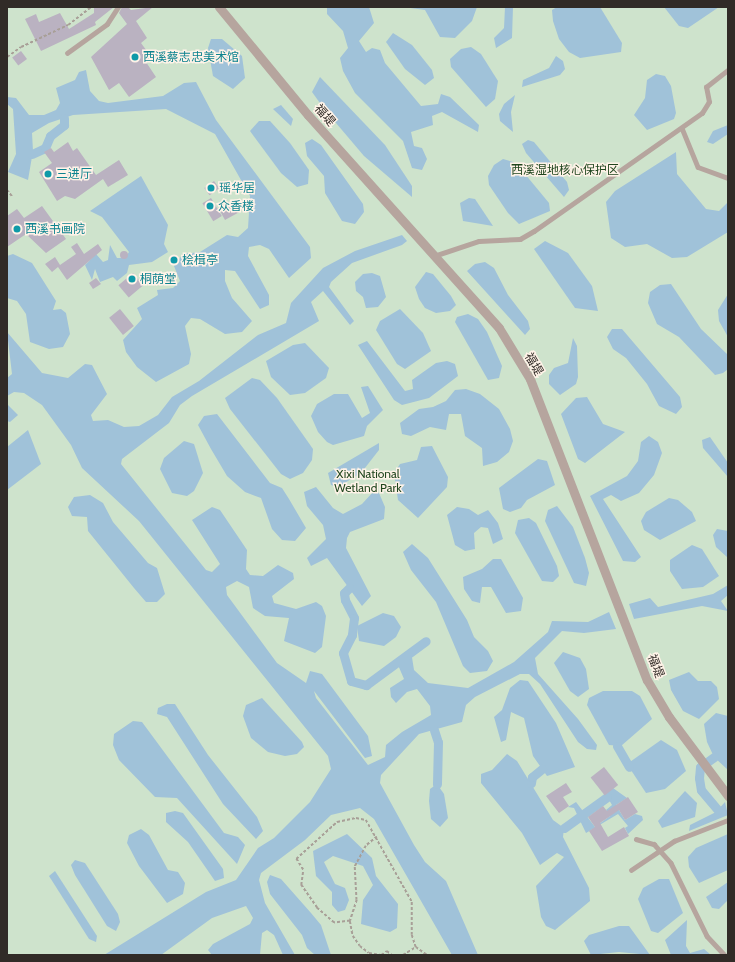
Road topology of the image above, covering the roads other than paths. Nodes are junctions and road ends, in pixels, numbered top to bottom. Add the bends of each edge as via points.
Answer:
1 (118, 7) edge
2 (219, 7) edge
3 (67, 53) dead end
4 (728, 70) edge
5 (682, 128) junction
6 (728, 178) edge
7 (434, 256) junction
8 (728, 796) edge
9 (728, 820) edge
10 (636, 839) dead end
11 (661, 850) junction
12 (631, 870) dead end
13 (725, 955) edge

1 - 3 lane via 107,24
2 - 7 street, 福堤
4 - 5 lane via 706,87 709,102 702,113
5 - 6 lane via 698,167
5 - 7 lane via 520,239 479,241
7 - 8 street, 福堤 via 499,328 530,379 647,680 669,718
9 - 11 lane via 674,841
10 - 11 lane via 645,840
11 - 12 lane
11 - 13 lane via 671,863 707,936

